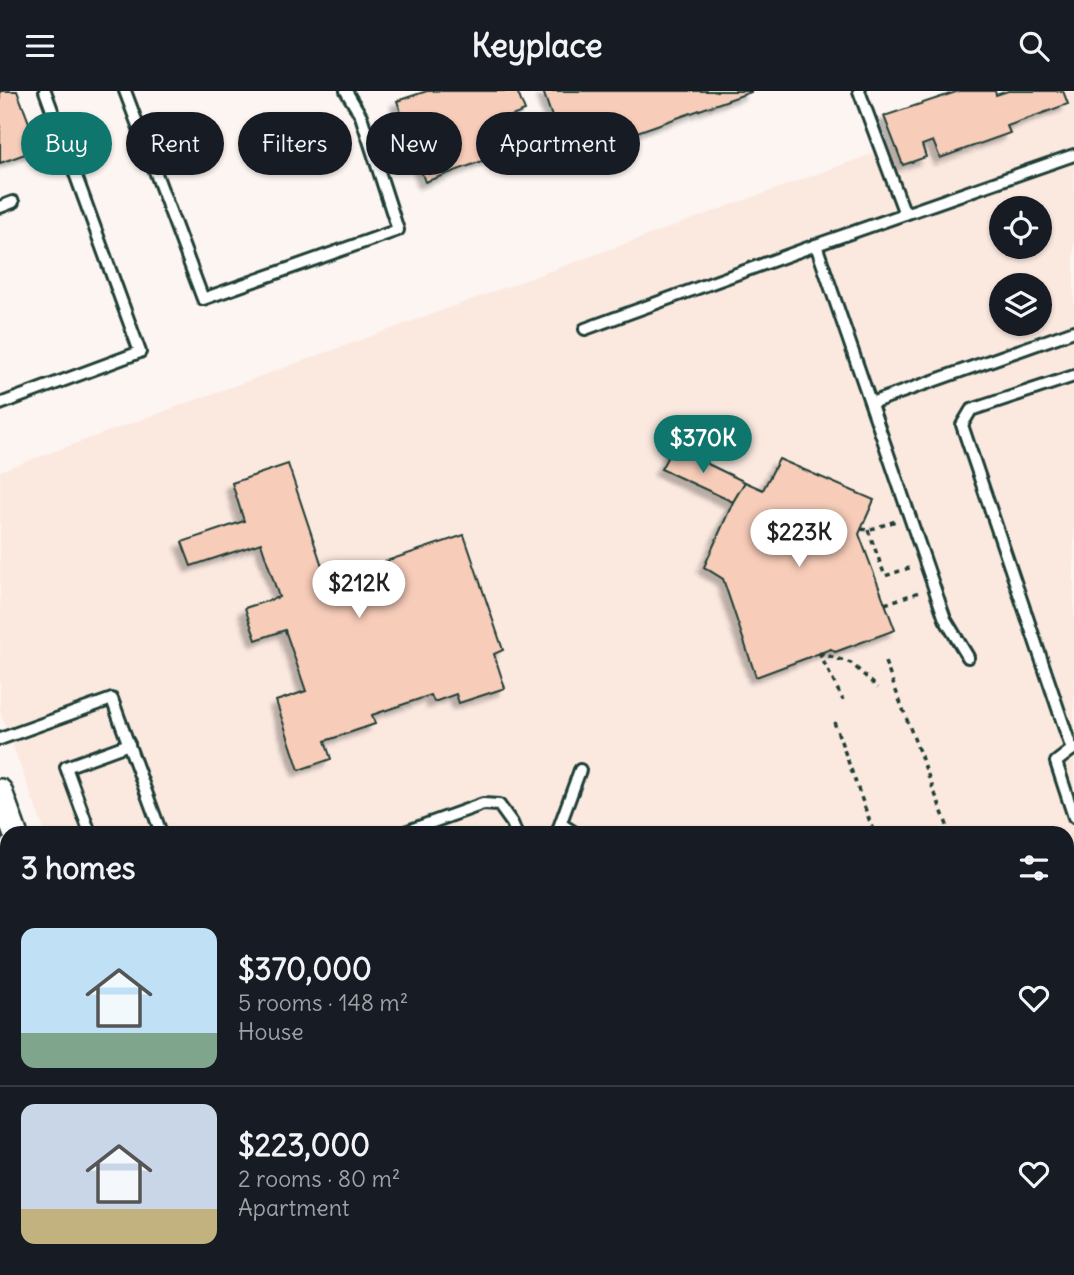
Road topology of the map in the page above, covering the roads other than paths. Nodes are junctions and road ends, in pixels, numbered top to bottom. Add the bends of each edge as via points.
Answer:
1 (45, 91) edge
2 (125, 91) edge
3 (346, 91) edge
4 (859, 91) edge
5 (1074, 155) edge
6 (13, 202) dead end
7 (0, 207) edge
8 (905, 214) junction
9 (816, 244) junction
10 (584, 329) dead end
11 (1074, 331) edge
12 (1074, 376) edge
13 (871, 403) junction
14 (0, 404) edge
15 (968, 657) dead end
16 (0, 739) edge
17 (129, 744) junction
18 (1073, 749) edge
19 (580, 770) dead end
20 (0, 791) edge
21 (1074, 817) edge
22 (12, 826) edge
23 (87, 826) edge
24 (158, 826) edge
25 (422, 826) edge
26 (513, 826) edge
27 (560, 826) edge

1 - 14 lane via 139,352
2 - 3 lane via 203,299 398,230 361,116
4 - 8 lane
5 - 8 lane
6 - 7 lane
8 - 9 lane
9 - 10 lane
9 - 13 lane
11 - 13 lane
12 - 18 lane via 971,410 962,425
13 - 15 lane via 945,619
16 - 17 lane via 112,699
17 - 23 lane via 66,767
17 - 24 lane
18 - 21 lane via 1056,762
19 - 27 lane
20 - 22 street
25 - 26 lane via 483,804 499,805

